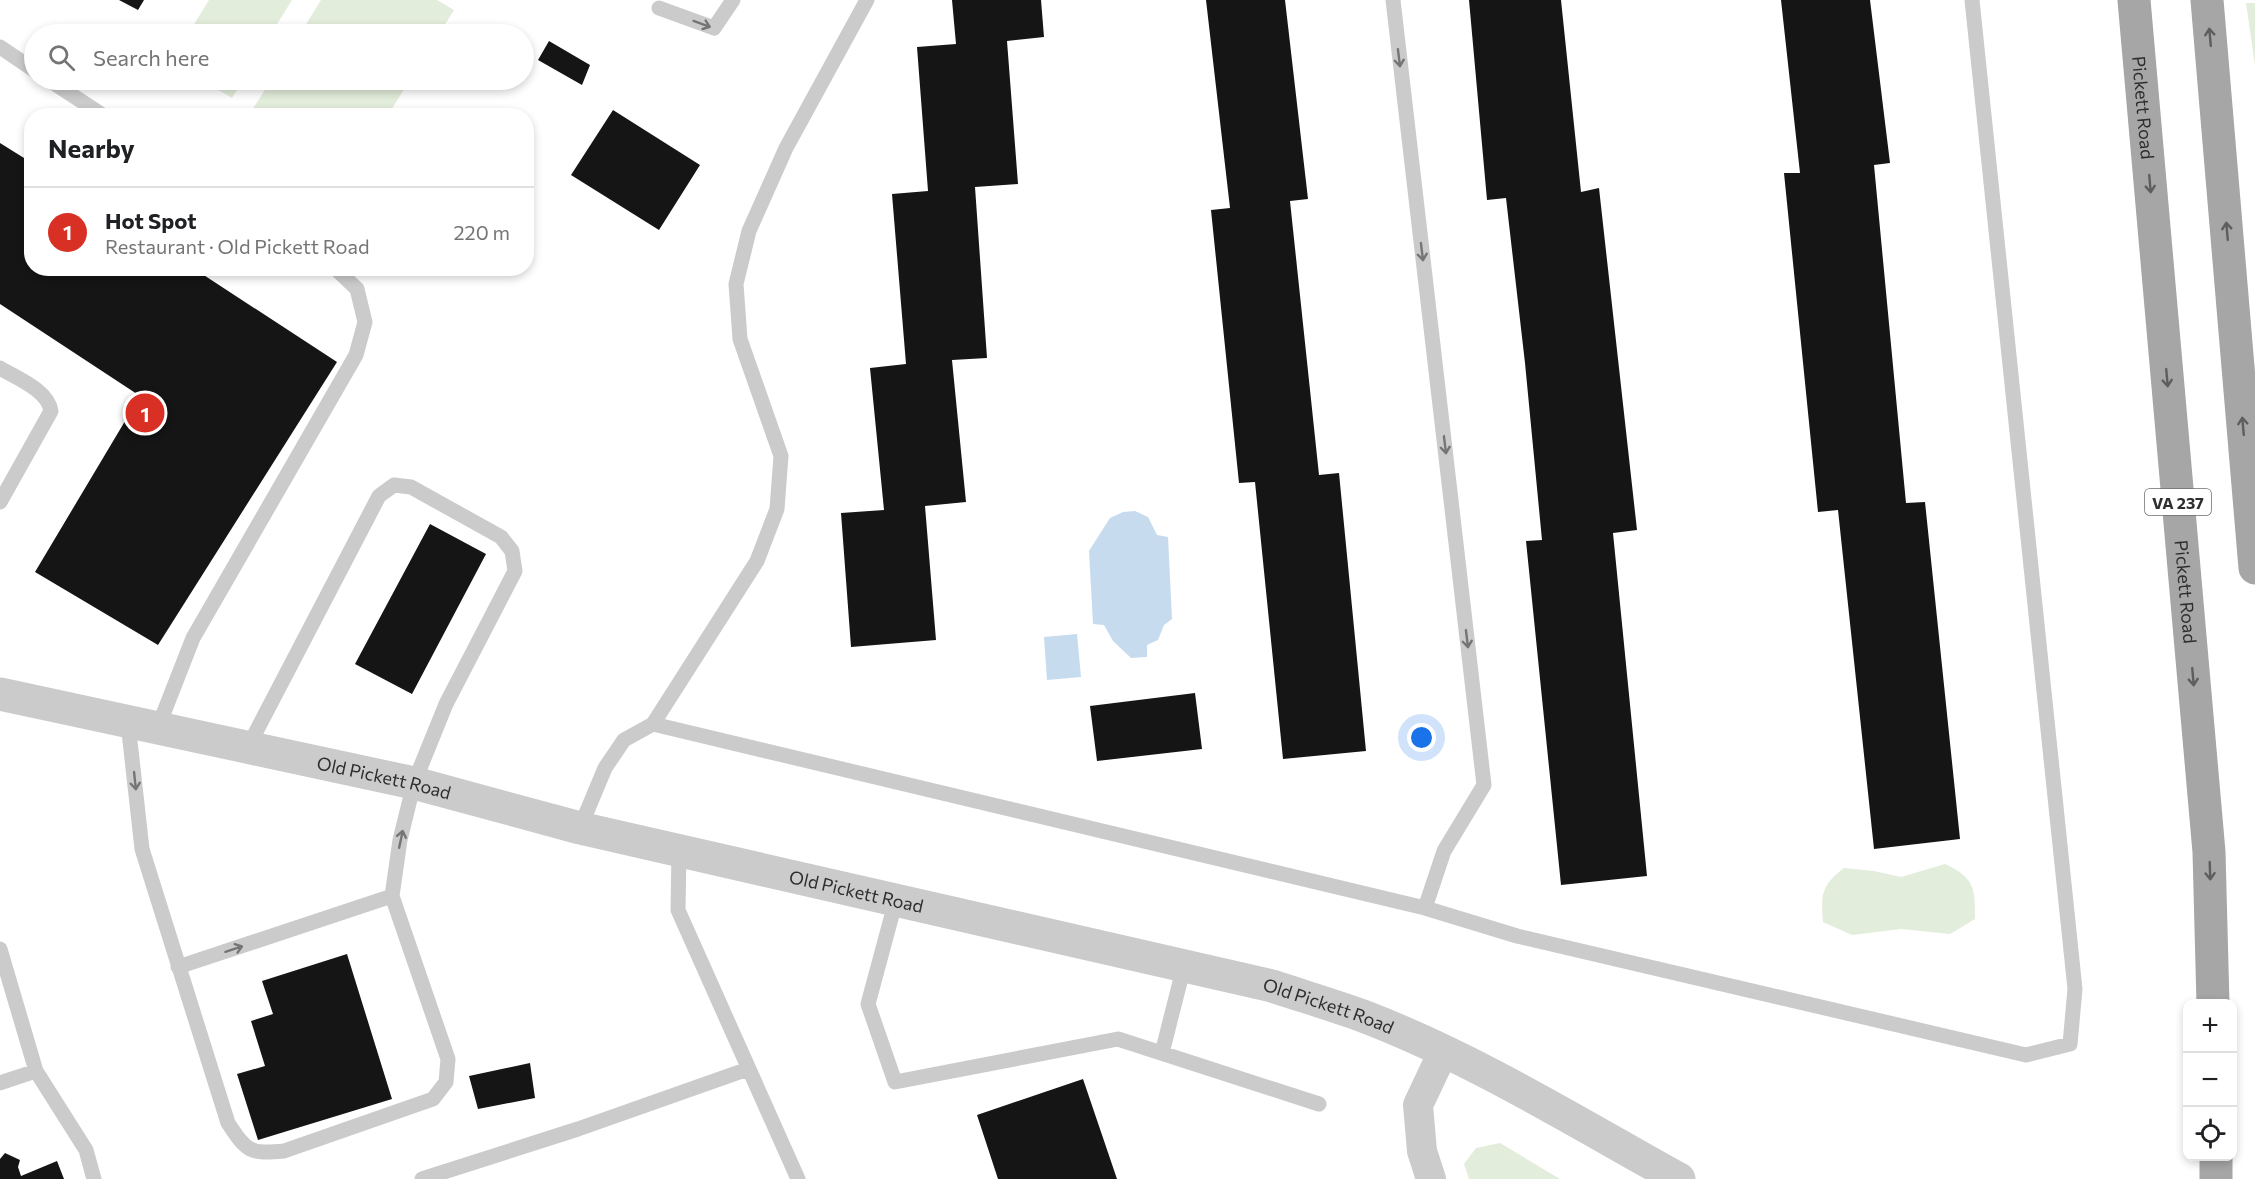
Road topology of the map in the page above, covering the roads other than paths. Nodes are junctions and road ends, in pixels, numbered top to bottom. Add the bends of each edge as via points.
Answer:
1 (733, 0) edge
2 (867, 0) edge
3 (1393, 0) edge
4 (1972, 0) edge
5 (2134, 0) edge
6 (2207, 0) edge
7 (659, 9) dead end
8 (0, 47) edge
9 (24, 63) edge
10 (64, 90) edge
11 (92, 108) edge
12 (343, 276) edge
13 (0, 368) edge
14 (0, 502) edge
15 (2255, 568) edge
16 (0, 694) edge
17 (653, 724) junction
18 (142, 726) junction
19 (247, 749) junction
20 (414, 783) junction
21 (580, 828) junction
22 (679, 850) junction
23 (392, 896) junction
24 (896, 900) junction
25 (1425, 908) junction
26 (0, 949) edge
27 (1184, 966) junction
28 (178, 967) junction
29 (2213, 999) edge
30 (1443, 1052) junction
31 (1162, 1053) junction
32 (748, 1069) junction
33 (36, 1071) junction
34 (0, 1083) edge
35 (1319, 1104) dead end
36 (2216, 1161) edge
37 (94, 1179) edge
38 (422, 1179) edge
39 (798, 1179) edge
40 (1431, 1179) edge
41 (1679, 1179) edge
42 (2216, 1179) edge

7 -> 1 lane via 714,28
2 - 17 lane via 786,148 749,231 736,284 740,339 781,456 777,509 757,561
3 -> 25 lane via 1484,785 1444,851
4 - 25 lane via 2075,989 2070,1044 2026,1055 1517,936
5 -> 29 main road, Pickett Road / VA 237 via 2209,852
15 -> 6 main road
8 - 9 lane
10 - 11 lane
12 - 18 lane via 357,289 365,322 356,355
13 - 14 lane via 43,395 50,402 51,411
16 - 18 street, Old Pickett Road
17 - 21 lane via 624,740 605,768
17 - 25 lane
18 - 19 street, Old Pickett Road
18 -> 28 lane via 142,849
19 - 20 street, Old Pickett Road
19 - 20 lane via 379,496 394,485 411,487 501,537 512,550 515,571 446,704
20 - 21 street, Old Pickett Road
23 -> 20 lane
21 - 22 street, Old Pickett Road
22 - 24 street, Old Pickett Road
22 - 32 lane via 678,910
28 -> 23 lane
23 - 28 lane via 448,1059 446,1082 433,1099 284,1151 259,1154 244,1148 228,1123
24 - 27 street, Old Pickett Road
24 - 31 lane via 868,1004 895,1082 1118,1039
26 - 33 lane
27 - 30 street, Old Pickett Road via 1272,986 1363,1016
27 - 31 lane
30 - 40 street via 1418,1105 1422,1152
30 - 41 street, Old Pickett Road
31 - 35 lane
32 - 38 lane
32 - 39 lane
33 - 34 lane
33 - 37 lane via 86,1150
36 - 42 main road

